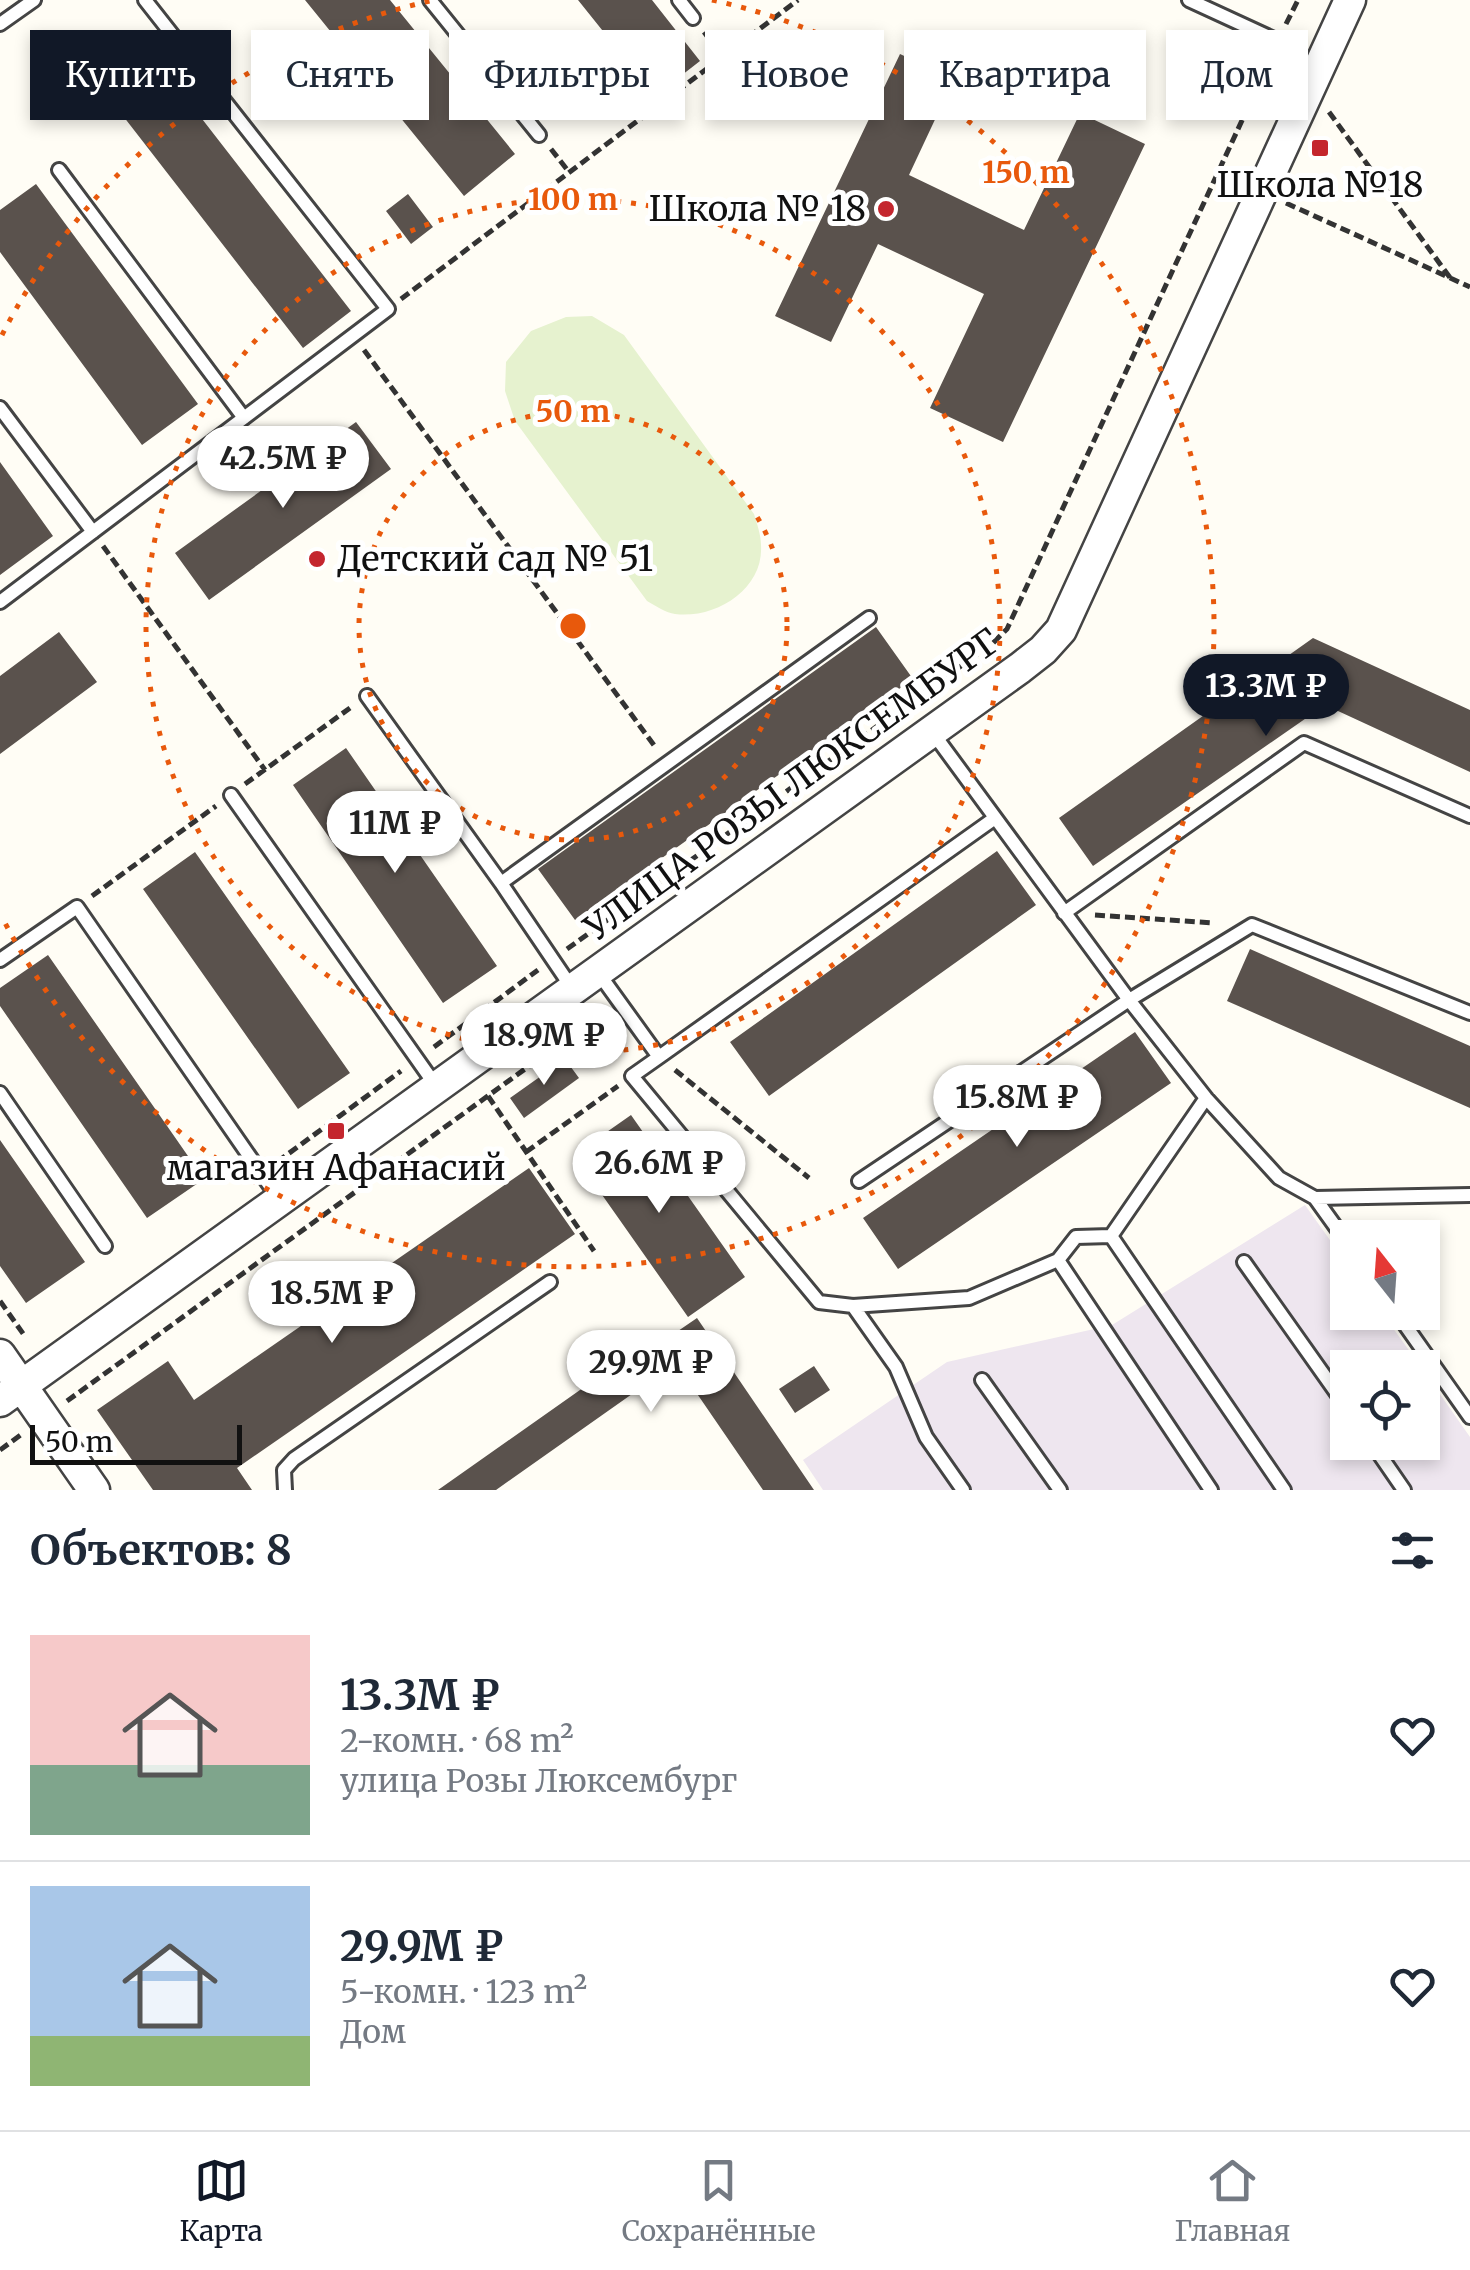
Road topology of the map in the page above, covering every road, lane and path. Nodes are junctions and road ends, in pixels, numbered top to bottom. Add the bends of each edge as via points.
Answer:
1 (34, 0) edge
2 (145, 0) edge
3 (430, 0) edge
4 (679, 0) edge
5 (798, 0) edge
6 (1188, 0) edge
7 (1350, 0) edge
8 (693, 18) joint
9 (0, 24) edge
10 (759, 30) edge
11 (1254, 30) edge
12 (705, 34) edge
13 (705, 71) edge
14 (1308, 83) edge
15 (1310, 86) junction
16 (1242, 120) edge
17 (540, 135) joint
18 (59, 170) dead end
19 (570, 173) junction
20 (1260, 192) junction
21 (1451, 279) junction
22 (1470, 287) edge
23 (388, 309) junction
24 (353, 335) junction
25 (0, 408) edge
26 (244, 418) junction
27 (93, 532) junction
28 (0, 602) edge
29 (869, 618) dead end
30 (368, 696) dead end
31 (932, 730) junction
32 (667, 763) junction
33 (265, 770) dead end
34 (231, 795) dead end
35 (1470, 816) edge
36 (995, 818) junction
37 (500, 882) junction
38 (1064, 913) junction
39 (1252, 925) junction
40 (0, 960) edge
41 (553, 960) junction
42 (584, 980) junction
43 (1129, 1000) junction
44 (619, 1001) junction
45 (1470, 1013) edge
46 (659, 1057) junction
47 (417, 1059) junction
48 (632, 1076) junction
49 (436, 1086) junction
50 (0, 1093) edge
51 (488, 1096) junction
52 (1206, 1098) junction
53 (526, 1152) junction
54 (262, 1174) junction
55 (808, 1178) dead end
56 (859, 1182) dead end
57 (1470, 1194) edge
58 (1316, 1198) junction
59 (279, 1200) junction
60 (1331, 1220) edge
61 (1112, 1236) junction
62 (105, 1246) dead end
63 (594, 1250) dead end
64 (1058, 1260) junction
65 (1244, 1262) dead end
66 (550, 1282) dead end
67 (853, 1306) junction
68 (1409, 1330) edge
69 (0, 1355) edge
70 (982, 1380) dead end
71 (1330, 1384) edge
72 (11, 1394) edge
73 (1470, 1417) edge
74 (44, 1418) junction
75 (1383, 1460) edge
76 (94, 1490) edge
77 (285, 1490) edge
78 (963, 1490) edge
79 (1060, 1490) edge
80 (1211, 1490) edge
81 (1284, 1490) edge
82 (1404, 1490) edge

1 - 9 lane
2 - 23 lane
3 - 17 lane
4 - 8 lane
5 - 10 path
6 - 11 lane
7 - 15 street, УЛИЦА РОЗЫ ЛЮКСЕМБУРГ
8 - 12 path
13 - 19 path
14 - 15 lane
15 - 20 street, УЛИЦА РОЗЫ ЛЮКСЕМБУРГ
15 - 21 path
16 - 41 path via 1007,629
17 - 19 path
18 - 26 lane
19 - 23 path
20 - 21 path
20 - 31 street, УЛИЦА РОЗЫ ЛЮКСЕМБУРГ via 1061,630
21 - 22 path
23 - 24 lane
24 - 26 lane
24 - 32 path
25 - 27 lane
26 - 27 lane
27 - 28 lane
27 - 33 path
29 - 32 lane
30 - 37 lane
31 - 36 lane
31 - 42 street, УЛИЦА РОЗЫ ЛЮКСЕМБУРГ
32 - 37 lane
34 - 47 lane
35 - 38 lane via 1304,744
36 - 38 lane
36 - 46 lane
37 - 41 lane
38 - 39 path
38 - 43 lane
39 - 43 lane
39 - 45 lane
40 - 54 lane via 77,907
41 - 42 lane
41 - 47 path
42 - 44 lane
42 - 49 street, УЛИЦА РОЗЫ ЛЮКСЕМБУРГ
43 - 52 lane
43 - 56 lane
44 - 46 lane
44 - 51 path
46 - 48 lane
46 - 55 path
47 - 49 lane
47 - 54 path
48 - 53 path
48 - 67 lane via 818,1302
49 - 59 street, УЛИЦА РОЗЫ ЛЮКСЕМБУРГ
50 - 62 lane
51 - 53 path
51 - 74 path
52 - 58 lane via 1279,1178
52 - 61 lane
53 - 63 path
54 - 59 lane
57 - 58 lane
58 - 60 lane
59 - 72 street, УЛИЦА РОЗЫ ЛЮКСЕМБУРГ
61 - 64 lane via 1076,1238
61 - 81 lane
64 - 67 lane via 970,1298
64 - 80 lane
65 - 71 lane
66 - 77 lane via 294,1459 284,1470
67 - 78 lane via 896,1367 926,1436
68 - 73 lane
69 - 72 street
70 - 79 lane
72 - 74 street
74 - 76 street
75 - 82 lane

